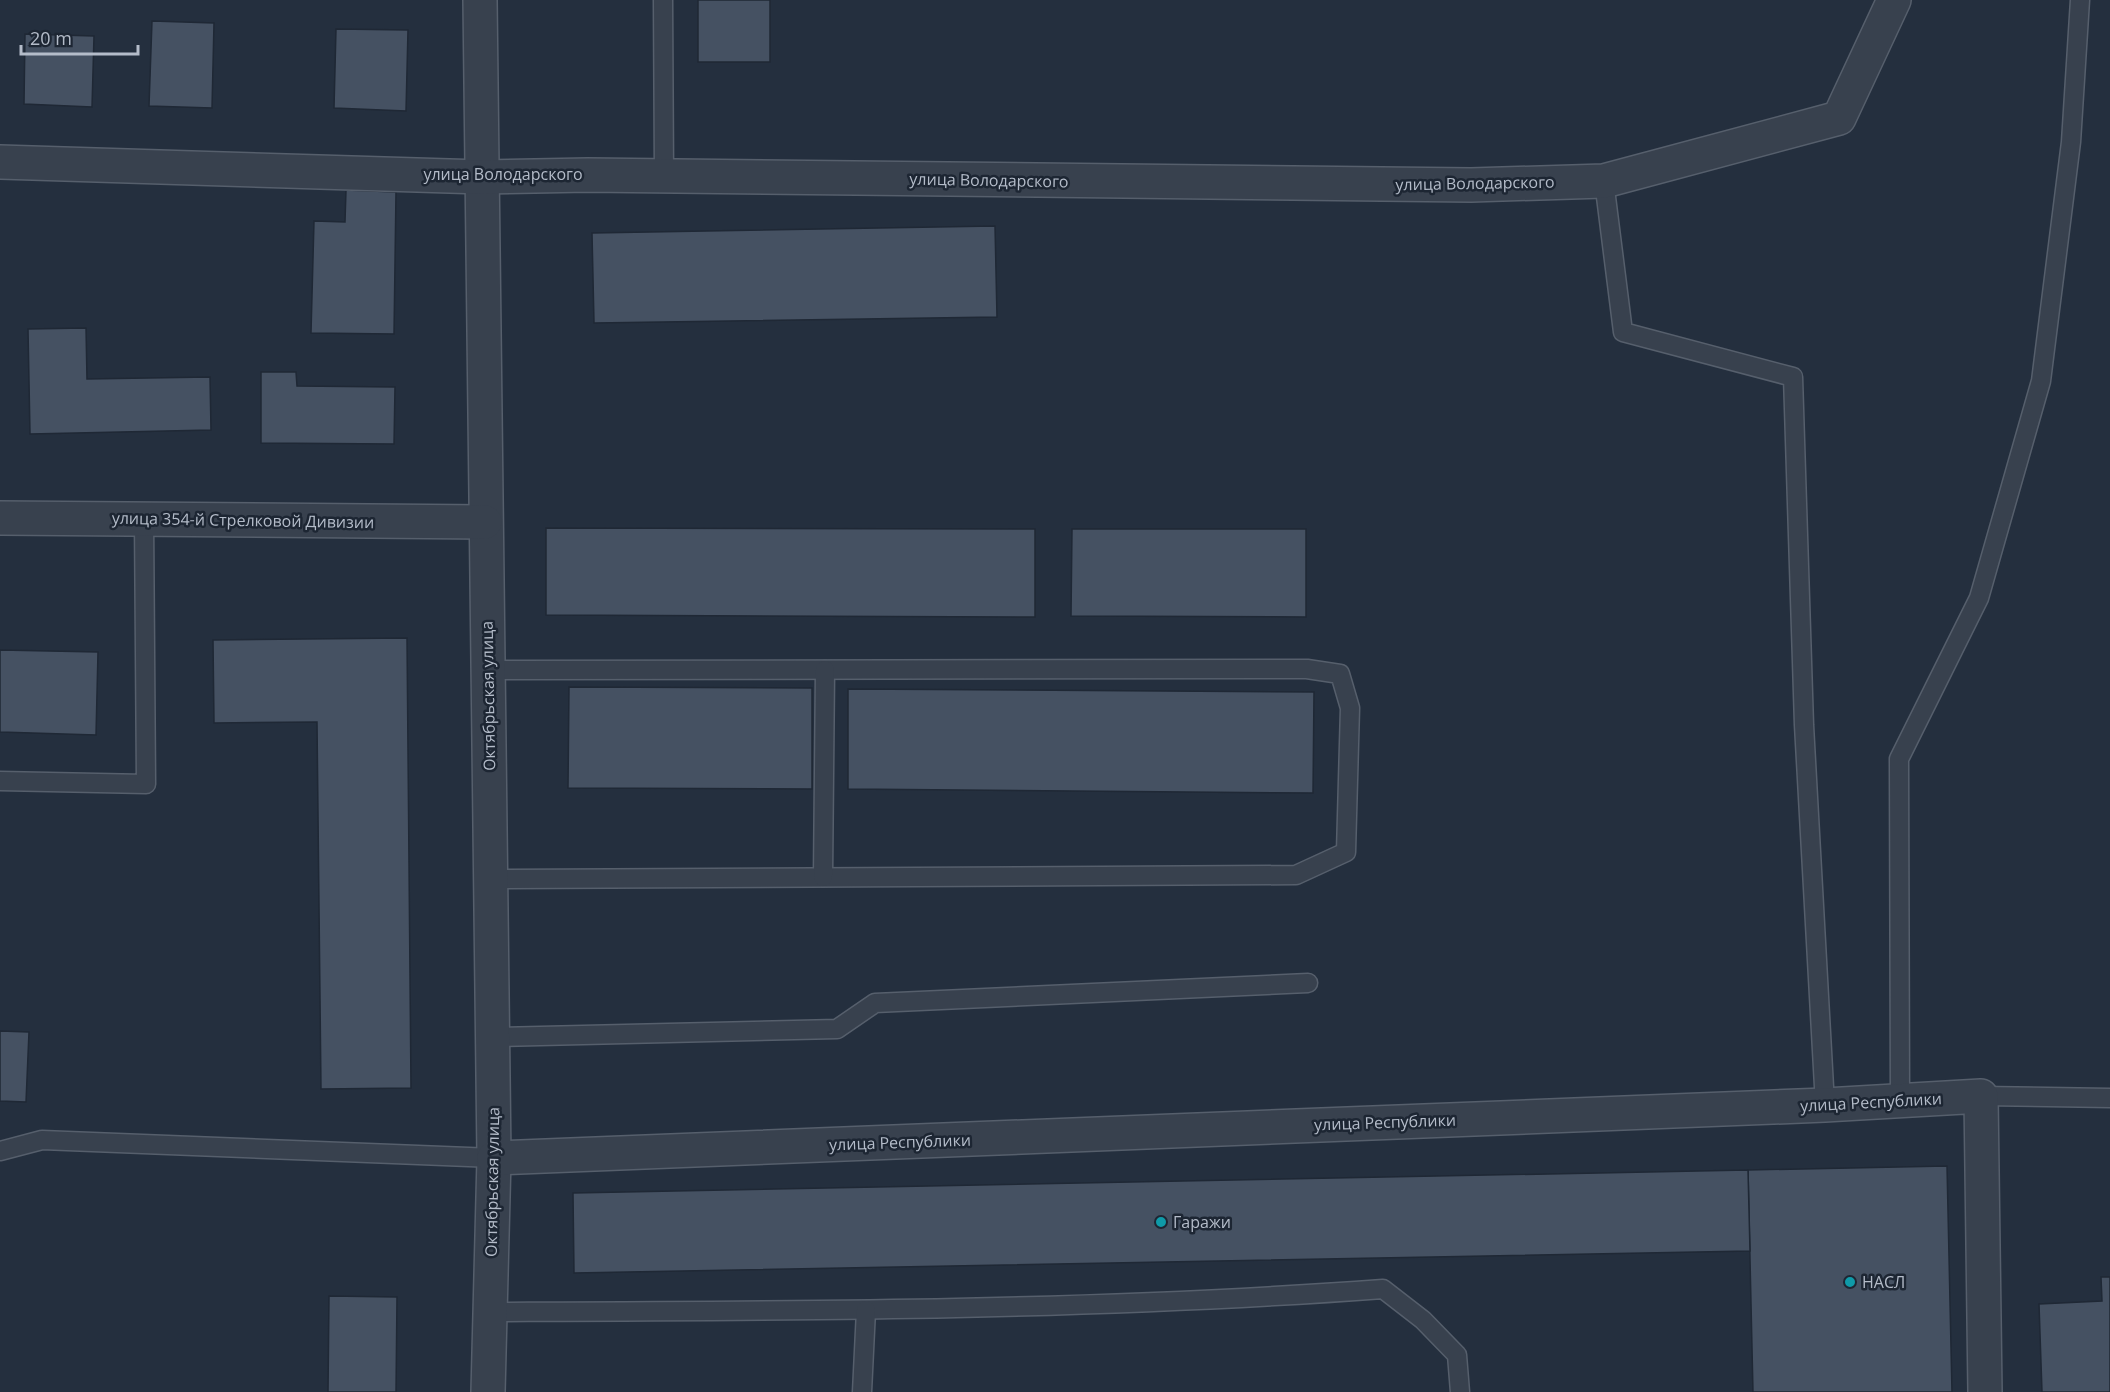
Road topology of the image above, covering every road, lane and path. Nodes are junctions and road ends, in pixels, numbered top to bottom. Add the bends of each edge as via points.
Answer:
1 (480, 0) edge
2 (663, 0) edge
3 (1894, 0) edge
4 (2080, 0) edge
5 (0, 162) edge
6 (664, 176) junction
7 (482, 177) junction
8 (1604, 181) junction
9 (0, 518) edge
10 (144, 519) junction
11 (485, 522) junction
12 (487, 670) junction
13 (825, 670) junction
14 (0, 781) edge
15 (823, 877) junction
16 (490, 879) junction
17 (1308, 983) dead end
18 (492, 1037) junction
19 (1981, 1096) junction
20 (2110, 1098) edge
21 (1900, 1102) junction
22 (1825, 1105) junction
23 (0, 1151) edge
24 (494, 1158) junction
25 (866, 1310) junction
26 (490, 1312) junction
27 (488, 1392) edge
28 (862, 1392) edge
29 (1460, 1392) edge
30 (1985, 1392) edge

1 - 7 street, Октябрьская улица
2 - 6 lane
3 - 8 street, улица Володарского via 1839,118
4 - 21 lane via 2071,142 2041,381 1978,598 1899,759
5 - 7 street, улица Володарского
6 - 7 street, улица Володарского
6 - 8 street, улица Володарского via 1471,185
7 - 11 street, Октябрьская улица
8 - 22 lane via 1623,332 1793,377 1804,724
9 - 10 street, улица 354-й Стрелковой Дивизии
10 - 11 street, улица 354-й Стрелковой Дивизии
10 - 14 lane via 146,784
11 - 12 street, Октябрьская улица
12 - 13 lane
12 - 16 street, Октябрьская улица
13 - 15 lane
13 - 15 lane via 1306,669 1340,675 1350,708 1346,852 1296,875
15 - 16 lane
16 - 18 street, Октябрьская улица
17 - 18 lane via 875,1003 837,1029
18 - 24 street, Октябрьская улица
19 - 20 lane
19 - 21 street, улица Республики
19 - 30 street
21 - 22 street, улица Республики
22 - 24 street, улица Республики
23 - 24 lane via 42,1140
24 - 26 street, Октябрьская улица
25 - 26 lane
25 - 28 lane
25 - 29 lane via 1383,1289 1423,1320 1457,1355
26 - 27 street, Октябрьская улица

